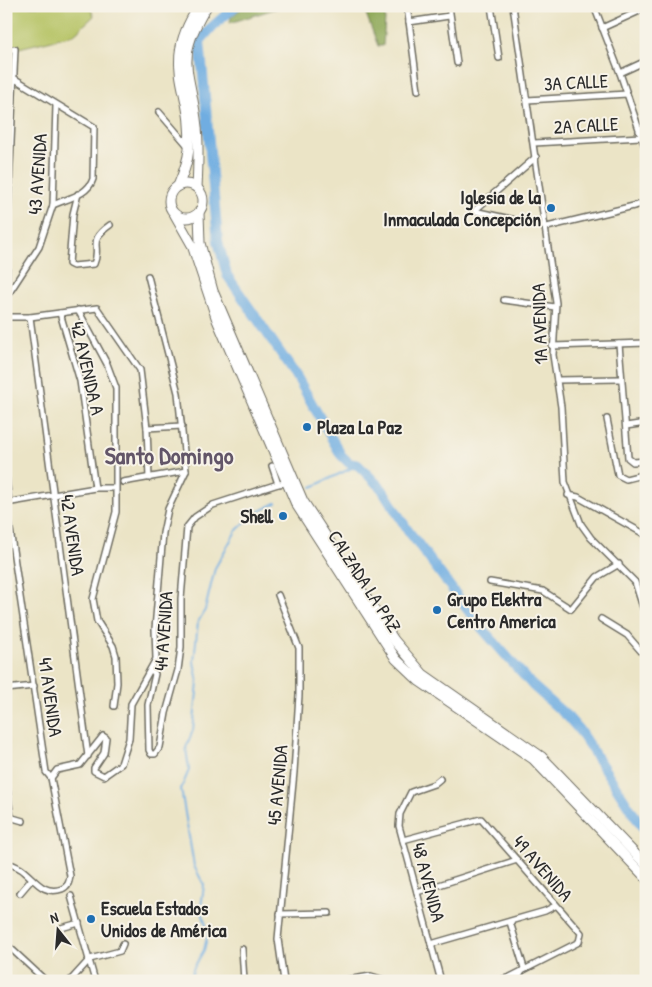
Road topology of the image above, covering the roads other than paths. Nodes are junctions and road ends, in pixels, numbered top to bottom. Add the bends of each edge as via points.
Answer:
1 (199, 6) edge
2 (207, 6) edge
3 (407, 6) edge
4 (449, 6) edge
5 (491, 6) edge
6 (513, 6) edge
7 (594, 6) edge
8 (646, 8) edge
9 (449, 16) junction
10 (409, 22) junction
11 (602, 28) junction
12 (6, 49) edge
13 (499, 58) dead end
14 (646, 61) edge
15 (456, 63) dead end
16 (620, 73) junction
17 (15, 79) junction
18 (418, 90) dead end
19 (627, 94) junction
20 (527, 100) junction
21 (56, 105) junction
22 (159, 112) dead end
23 (646, 124) edge
24 (639, 131) junction
25 (641, 137) junction
26 (534, 143) junction
27 (190, 147) junction
28 (646, 150) edge
29 (536, 157) junction
30 (178, 186) junction
31 (197, 188) junction
32 (78, 194) junction
33 (646, 203) edge
34 (53, 205) junction
35 (199, 213) junction
36 (175, 215) junction
37 (110, 225) dead end
38 (546, 227) junction
39 (7, 235) edge
40 (148, 276) dead end
41 (8, 294) junction
42 (504, 300) dead end
43 (555, 307) junction
44 (78, 310) junction
45 (60, 313) junction
46 (30, 317) junction
47 (7, 318) edge
48 (646, 343) edge
49 (619, 344) junction
50 (552, 346) junction
51 (621, 379) junction
52 (556, 380) junction
53 (607, 419) dead end
54 (646, 423) edge
55 (182, 426) junction
56 (626, 426) junction
57 (147, 428) junction
58 (645, 462) edge
59 (272, 466) dead end
60 (186, 471) junction
61 (646, 474) edge
62 (6, 477) edge
63 (149, 478) junction
64 (123, 482) dead end
65 (282, 484) junction
66 (95, 488) junction
67 (114, 488) junction
68 (53, 495) junction
69 (568, 495) junction
70 (7, 503) edge
71 (646, 535) edge
72 (619, 564) junction
73 (490, 582) dead end
74 (278, 595) dead end
75 (646, 617) edge
76 (601, 619) dead end
77 (646, 657) edge
78 (151, 670) junction
79 (34, 686) junction
80 (6, 689) edge
81 (114, 706) dead end
82 (88, 756) junction
83 (51, 778) junction
84 (440, 779) dead end
85 (6, 782) edge
86 (9, 817) edge
87 (23, 821) dead end
88 (403, 840) junction
89 (517, 860) junction
90 (6, 863) edge
91 (646, 865) edge
92 (646, 878) edge
93 (32, 879) junction
94 (417, 892) junction
95 (20, 893) dead end
96 (71, 896) dead end
97 (555, 906) junction
98 (330, 913) dead end
99 (280, 914) junction
100 (510, 922) junction
101 (79, 923) junction
102 (61, 928) dead end
103 (6, 944) edge
104 (123, 944) dead end
105 (431, 944) junction
106 (242, 949) dead end
107 (90, 960) junction
108 (524, 968) junction
109 (46, 981) edge
110 (70, 981) edge
111 (95, 981) edge
112 (244, 981) edge
113 (284, 981) edge
114 (341, 981) edge
115 (387, 981) edge
116 (441, 981) edge
117 (498, 981) edge
118 (516, 981) edge

1 - 27 main road via 182,37 178,61
2 - 31 main road via 190,36 186,61 197,127
3 - 10 street
4 - 9 street
5 - 13 street
6 - 20 street, 1A AVENIDA
7 - 11 street
8 - 11 street
9 - 10 street
9 - 15 street
10 - 18 street
11 - 16 street
12 - 17 street via 15,49
14 - 16 street, 3A CALLE
16 - 19 street
17 - 21 street
17 - 39 street
19 - 20 street, 3A CALLE
19 - 24 street
20 - 26 street, 1A AVENIDA
21 - 32 street via 94,127 94,179 89,188
21 - 34 street, 43 AVENIDA
22 - 27 street
23 - 24 street, 2A CALLE
24 - 25 street
25 - 26 street, 2A CALLE
25 - 28 street
26 - 29 street, 1A AVENIDA
27 - 30 main road
29 - 38 street, 1A AVENIDA
29 - 38 street, 2A CALLE via 474,211
30 - 31 main road via 188,184
30 - 36 main road via 168,201
31 - 35 main road via 203,201
32 - 34 street
32 - 37 street via 69,264 94,264 95,240
33 - 38 street
34 - 41 street, 43 AVENIDA via 39,247
35 - 36 main road via 186,219
35 - 91 main road, CALZADA LA PAZ via 200,243 212,291 303,501 394,640 423,674 542,757
36 - 65 main road, CALZADA LA PAZ via 192,245 217,320
38 - 43 street, 1A AVENIDA
39 - 41 street
40 - 55 street via 160,333 174,371
41 - 47 street
42 - 43 street
43 - 50 street, 1A AVENIDA
44 - 45 street
44 - 57 street via 98,308 140,370
44 - 67 street via 115,381
45 - 46 street
45 - 66 street, 42 AVENIDA A via 80,381
46 - 47 street
46 - 68 street, 42 AVENIDA
48 - 49 street
49 - 50 street
49 - 51 street
50 - 52 street, 1A AVENIDA
51 - 52 street
51 - 56 street
52 - 69 street, 1A AVENIDA
53 - 61 street via 618,474 626,479
54 - 56 street
55 - 57 street
55 - 60 street
56 - 58 street via 628,458 634,462
57 - 63 street
59 - 65 street
60 - 63 street
60 - 78 street, 44 AVENIDA via 168,509 163,533 155,629 156,659
62 - 70 street, 41 AVENIDA
63 - 64 street
65 - 78 street, 44 AVENIDA via 213,505 187,527 178,670 160,747 155,754 149,750 148,705 155,674
65 - 92 main road, CALZADA LA PAZ via 405,669 526,753
66 - 67 street
66 - 68 street
67 - 81 street via 114,526 93,599 96,621 116,656
68 - 70 street
68 - 82 street, 42 AVENIDA
69 - 71 street via 578,497
69 - 72 street, 1A AVENIDA via 590,538
70 - 79 street, 41 AVENIDA
72 - 73 street via 597,577 571,609 543,591
72 - 75 street, 1A AVENIDA via 634,582
74 - 99 street, 45 AVENIDA via 299,648 299,695
76 - 77 street via 627,635
78 - 82 street, 44 AVENIDA via 132,704 129,739 121,764 104,776 96,774 94,768 107,745 106,738 102,737
79 - 80 street
79 - 83 street, 41 AVENIDA via 46,772
82 - 83 street via 80,765 58,770
83 - 93 street, 41 AVENIDA via 70,876 66,887 51,891
84 - 88 street, 48 AVENIDA via 411,792 398,819
85 - 86 street
86 - 87 street
88 - 89 street, 49 AVENIDA via 479,819
88 - 94 street, 48 AVENIDA
89 - 94 street
89 - 97 street, 49 AVENIDA
90 - 93 street via 16,866
93 - 95 street
94 - 105 street, 48 AVENIDA
96 - 101 street
97 - 100 street
97 - 108 street, 49 AVENIDA via 581,933 580,938 578,942
98 - 99 street
99 - 113 street, 45 AVENIDA via 278,946
100 - 105 street
100 - 108 street
101 - 102 street
101 - 107 street
103 - 109 street
104 - 107 street via 120,951
105 - 116 street, 48 AVENIDA
106 - 112 street
107 - 110 street
107 - 111 street
108 - 117 street
108 - 118 street
114 - 115 street via 371,976

